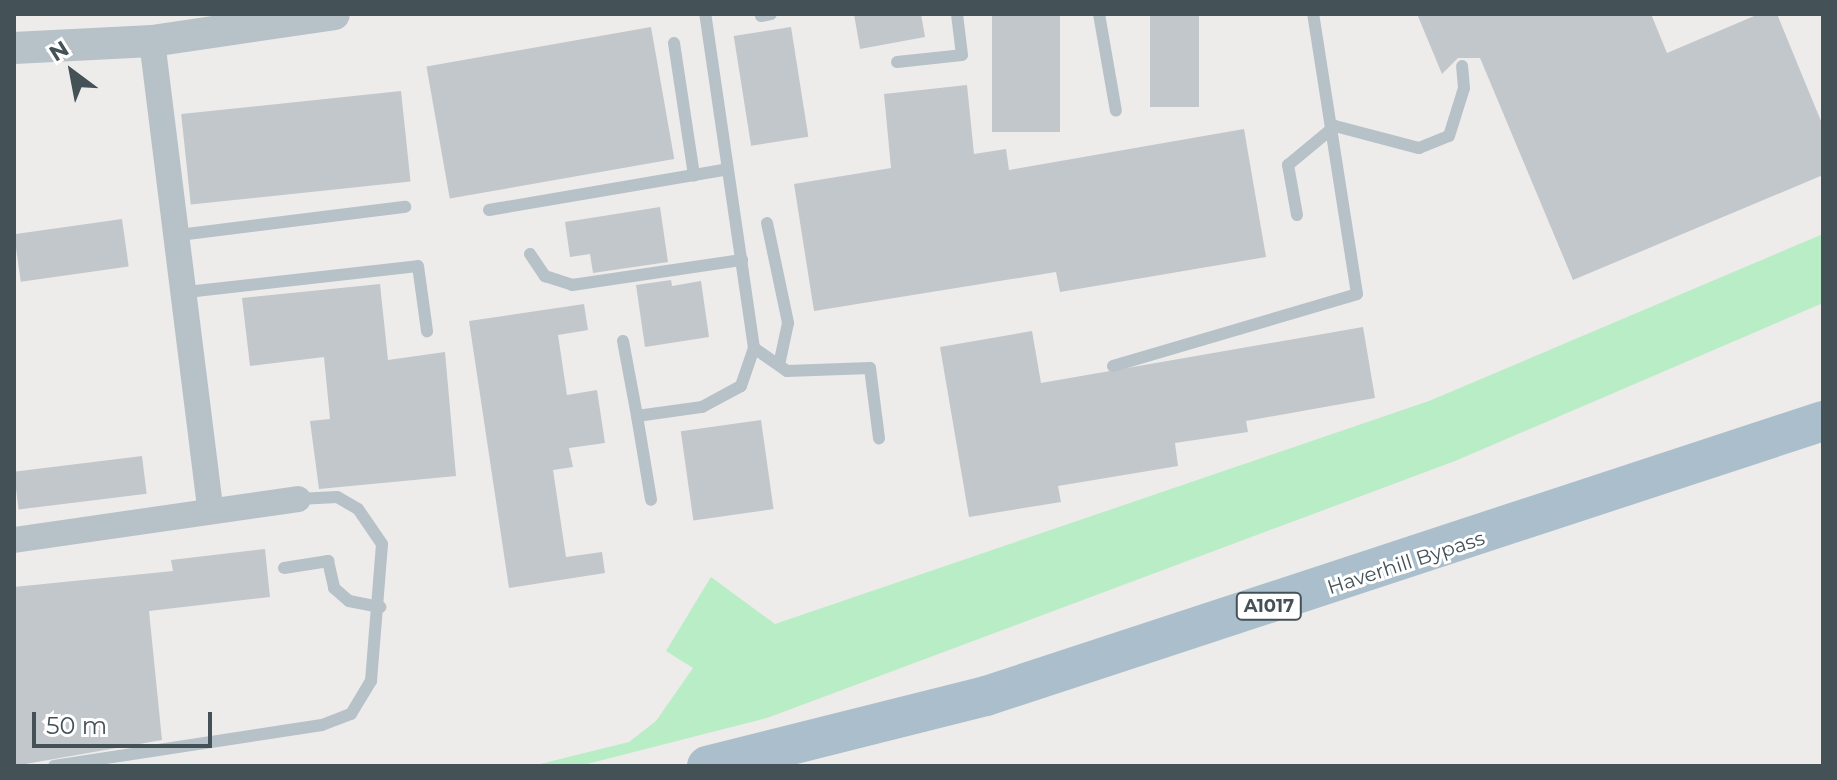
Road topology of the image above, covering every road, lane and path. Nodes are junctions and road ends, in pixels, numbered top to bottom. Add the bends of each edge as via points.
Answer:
1 (334, 14) edge
2 (705, 14) edge
3 (957, 14) edge
4 (1099, 14) edge
5 (1313, 14) edge
6 (289, 18) edge
7 (152, 41) junction
8 (674, 43) dead end
9 (14, 48) edge
10 (897, 62) dead end
11 (1462, 66) dead end
12 (1116, 111) dead end
13 (1335, 126) junction
14 (728, 169) junction
15 (694, 175) junction
16 (405, 207) dead end
17 (489, 210) dead end
18 (1297, 215) dead end
19 (767, 223) dead end
20 (179, 235) junction
21 (530, 254) dead end
22 (742, 260) junction
23 (187, 292) junction
24 (427, 331) dead end
25 (623, 341) dead end
26 (754, 348) junction
27 (779, 365) junction
28 (1113, 366) dead end
29 (637, 416) junction
30 (1823, 421) edge
31 (879, 438) dead end
32 (298, 499) joint
33 (651, 500) dead end
34 (210, 509) junction
35 (14, 540) edge
36 (284, 568) dead end
37 (380, 607) junction
38 (54, 766) edge
39 (707, 766) edge

1 - 6 street
2 - 14 lane
3 - 10 lane via 962,55
4 - 12 lane
5 - 13 lane
6 - 7 street
7 - 9 street
7 - 20 street
8 - 15 lane
11 - 13 lane via 1464,88 1449,136 1419,148
13 - 18 lane via 1288,165
13 - 28 lane via 1357,294
14 - 15 lane
14 - 22 lane
15 - 17 lane
16 - 20 lane
19 - 27 lane via 788,323
20 - 23 street
21 - 22 lane via 545,276 572,285
22 - 26 lane
23 - 24 lane via 418,266
23 - 34 street
25 - 29 lane
26 - 27 lane
26 - 29 lane via 741,386 702,407
27 - 31 lane via 836,374 870,368
29 - 33 lane
30 - 39 main road, Haverhill Bypass / A1017 via 1001,692
32 - 34 street
32 - 37 lane via 337,497 372,524 382,544
34 - 35 street
36 - 37 lane via 328,561 334,588 349,601
37 - 38 lane via 371,681 351,714 308,728

